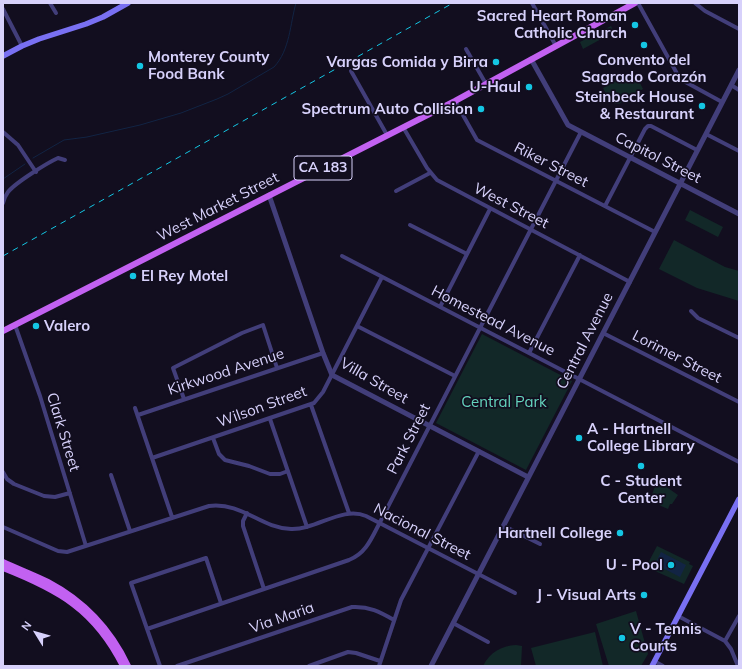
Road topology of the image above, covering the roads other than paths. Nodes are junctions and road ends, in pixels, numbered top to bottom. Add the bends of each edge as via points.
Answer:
1 (50, 3) edge
2 (128, 3) edge
3 (532, 3) edge
4 (637, 3) edge
5 (695, 3) edge
6 (628, 5) edge
7 (3, 9) edge
8 (56, 13) dead end
9 (739, 28) edge
10 (22, 46) junction
11 (556, 46) junction
12 (466, 49) dead end
13 (3, 56) edge
14 (531, 60) junction
15 (739, 70) edge
16 (351, 71) dead end
17 (486, 84) junction
18 (731, 85) junction
19 (739, 90) edge
20 (455, 101) junction
21 (722, 102) junction
22 (403, 127) junction
23 (3, 132) edge
24 (582, 132) junction
25 (706, 134) junction
26 (387, 135) junction
27 (697, 150) junction
28 (739, 151) edge
29 (630, 157) junction
30 (65, 160) dead end
31 (36, 172) junction
32 (430, 173) junction
33 (556, 181) junction
34 (680, 183) junction
35 (396, 191) dead end
36 (269, 195) junction
37 (3, 203) edge
38 (605, 206) junction
39 (490, 209) junction
40 (739, 214) edge
41 (410, 225) dead end
42 (531, 230) junction
43 (655, 232) junction
44 (467, 254) junction
45 (342, 256) dead end
46 (580, 256) junction
47 (382, 277) junction
48 (630, 282) junction
49 (440, 307) junction
50 (691, 311) dead end
51 (15, 325) junction
52 (357, 326) junction
53 (480, 328) junction
54 (3, 331) edge
55 (603, 332) junction
56 (739, 338) edge
57 (323, 353) junction
58 (529, 353) junction
59 (277, 368) junction
60 (332, 375) junction
61 (455, 376) junction
62 (579, 379) junction
63 (184, 399) junction
64 (739, 402) edge
65 (311, 405) junction
66 (135, 408) dead end
67 (138, 415) junction
68 (270, 418) junction
69 (430, 426) junction
70 (213, 438) junction
71 (478, 451) junction
72 (152, 458) junction
73 (739, 462) edge
74 (288, 471) junction
75 (3, 472) edge
76 (111, 475) dead end
77 (528, 477) junction
78 (70, 493) junction
79 (739, 499) edge
80 (247, 513) junction
81 (349, 513) junction
82 (172, 517) junction
83 (379, 523) junction
84 (504, 526) junction
85 (3, 527) edge
86 (307, 527) junction
87 (130, 531) junction
88 (540, 544) dead end
89 (86, 546) junction
90 (428, 549) junction
91 (3, 562) edge
92 (3, 568) edge
93 (478, 574) junction
94 (264, 589) junction
95 (515, 593) dead end
96 (221, 604) junction
97 (678, 616) junction
98 (739, 616) edge
99 (394, 620) junction
100 (453, 623) junction
101 (147, 629) junction
102 (725, 641) junction
103 (488, 642) dead end
104 (380, 661) junction
105 (653, 664) edge
106 (123, 666) edge
107 (128, 666) edge
108 (160, 666) edge
109 (177, 666) edge
110 (309, 666) edge
111 (379, 666) edge
112 (431, 666) edge
113 (663, 666) edge
114 (738, 666) edge

1 - 8 street
2 - 10 main road via 91,22
3 - 11 street
4 - 6 main road, West Market Street / CA 183
4 - 21 street via 680,79
5 - 9 street via 705,11
6 - 11 main road, West Market Street / CA 183
7 - 10 street
10 - 13 main road
11 - 14 main road, West Market Street / CA 183
12 - 17 street
14 - 17 main road, West Market Street / CA 183
14 - 24 street, Capitol Street via 568,125
15 - 18 street, Central Avenue
16 - 26 street
17 - 20 main road, West Market Street / CA 183
18 - 19 street
18 - 21 street, Central Avenue
20 - 22 main road, West Market Street / CA 183
20 - 33 street, Riker Street via 477,140
21 - 25 street, Central Avenue
22 - 26 main road, West Market Street / CA 183
22 - 32 street, West Street
23 - 31 street via 18,145
24 - 29 street, Capitol Street
24 - 33 street, Park Street
25 - 27 street, Central Avenue
25 - 28 street
26 - 36 main road, West Market Street / CA 183
27 - 29 street via 648,126
27 - 34 street, Central Avenue
29 - 34 street, Capitol Street
29 - 38 street
30 - 31 street via 58,158
31 - 37 street via 9,191
32 - 35 street
32 - 39 street, West Street via 443,184
33 - 38 street, Riker Street
33 - 42 street, Park Street
34 - 40 street, Capitol Street
34 - 43 street, Central Avenue
36 - 51 main road, West Market Street / CA 183
36 - 57 street, Villa Street
38 - 43 street, Riker Street
39 - 42 street, West Street
39 - 44 street
41 - 44 street
42 - 46 street, West Street
42 - 53 street, Park Street
43 - 48 street, Central Avenue
44 - 49 street
45 - 47 street, Homestead Avenue
46 - 48 street, West Street
46 - 58 street
47 - 49 street, Homestead Avenue
47 - 52 street, Wilson Street
48 - 55 street, Central Avenue
49 - 53 street, Homestead Avenue
50 - 56 street via 697,317
51 - 54 main road, West Market Street / CA 183
51 - 78 street, Clark Street
52 - 60 street, Wilson Street
52 - 61 street
53 - 58 street, Homestead Avenue
53 - 61 street, Park Street
55 - 62 street, Central Avenue
55 - 64 street, Lorimer Street
57 - 59 street, Kirkwood Avenue
57 - 60 street, Villa Street
58 - 62 street, Homestead Avenue
59 - 63 street, Kirkwood Avenue
59 - 63 street via 263,326 242,333 173,368
60 - 65 street, Wilson Street via 321,396
60 - 69 street, Villa Street
61 - 69 street, Park Street
62 - 73 street, Homestead Avenue
62 - 77 street, Central Avenue
63 - 67 street, Kirkwood Avenue
65 - 68 street, Wilson Street
65 - 81 street
66 - 67 street
67 - 72 street
68 - 70 street, Wilson Street
68 - 74 street
69 - 71 street, Villa Street
69 - 83 street, Park Street
70 - 72 street, Wilson Street
70 - 74 street via 219,454 225,460 270,474
71 - 77 street, Villa Street
71 - 90 street
72 - 82 street
74 - 86 street
75 - 78 street via 14,484 44,496 55,497
76 - 87 street
77 - 84 street, Central Avenue
78 - 89 street, Clark Street
79 - 97 main road
80 - 82 street, Nacional Street via 230,506 213,505
80 - 86 street, Nacional Street via 277,527
80 - 94 street via 242,523
81 - 83 street, Nacional Street via 362,515
81 - 86 street, Nacional Street
82 - 87 street, Nacional Street
83 - 90 street, Nacional Street
83 - 94 street, Park Street via 364,550 353,559
84 - 88 street
84 - 93 street, Central Avenue
85 - 89 street, Nacional Street via 58,551 70,551
87 - 89 street, Nacional Street
90 - 93 street, Nacional Street
90 - 99 street
91 - 107 main road via 49,582 83,606 108,632
92 - 106 main road via 46,586 73,603 104,635
93 - 95 street, Nacional Street
93 - 100 street, Central Avenue
94 - 96 street, Park Street
96 - 101 street, Park Street
96 - 101 street via 206,558 131,583
97 - 102 street
97 - 105 main road
98 - 102 street
99 - 104 street
99 - 109 street, Via Maria via 373,609 352,607
100 - 103 street
100 - 112 street, Central Avenue
101 - 108 street
102 - 114 street
104 - 110 street via 348,652
104 - 111 street
105 - 113 street

